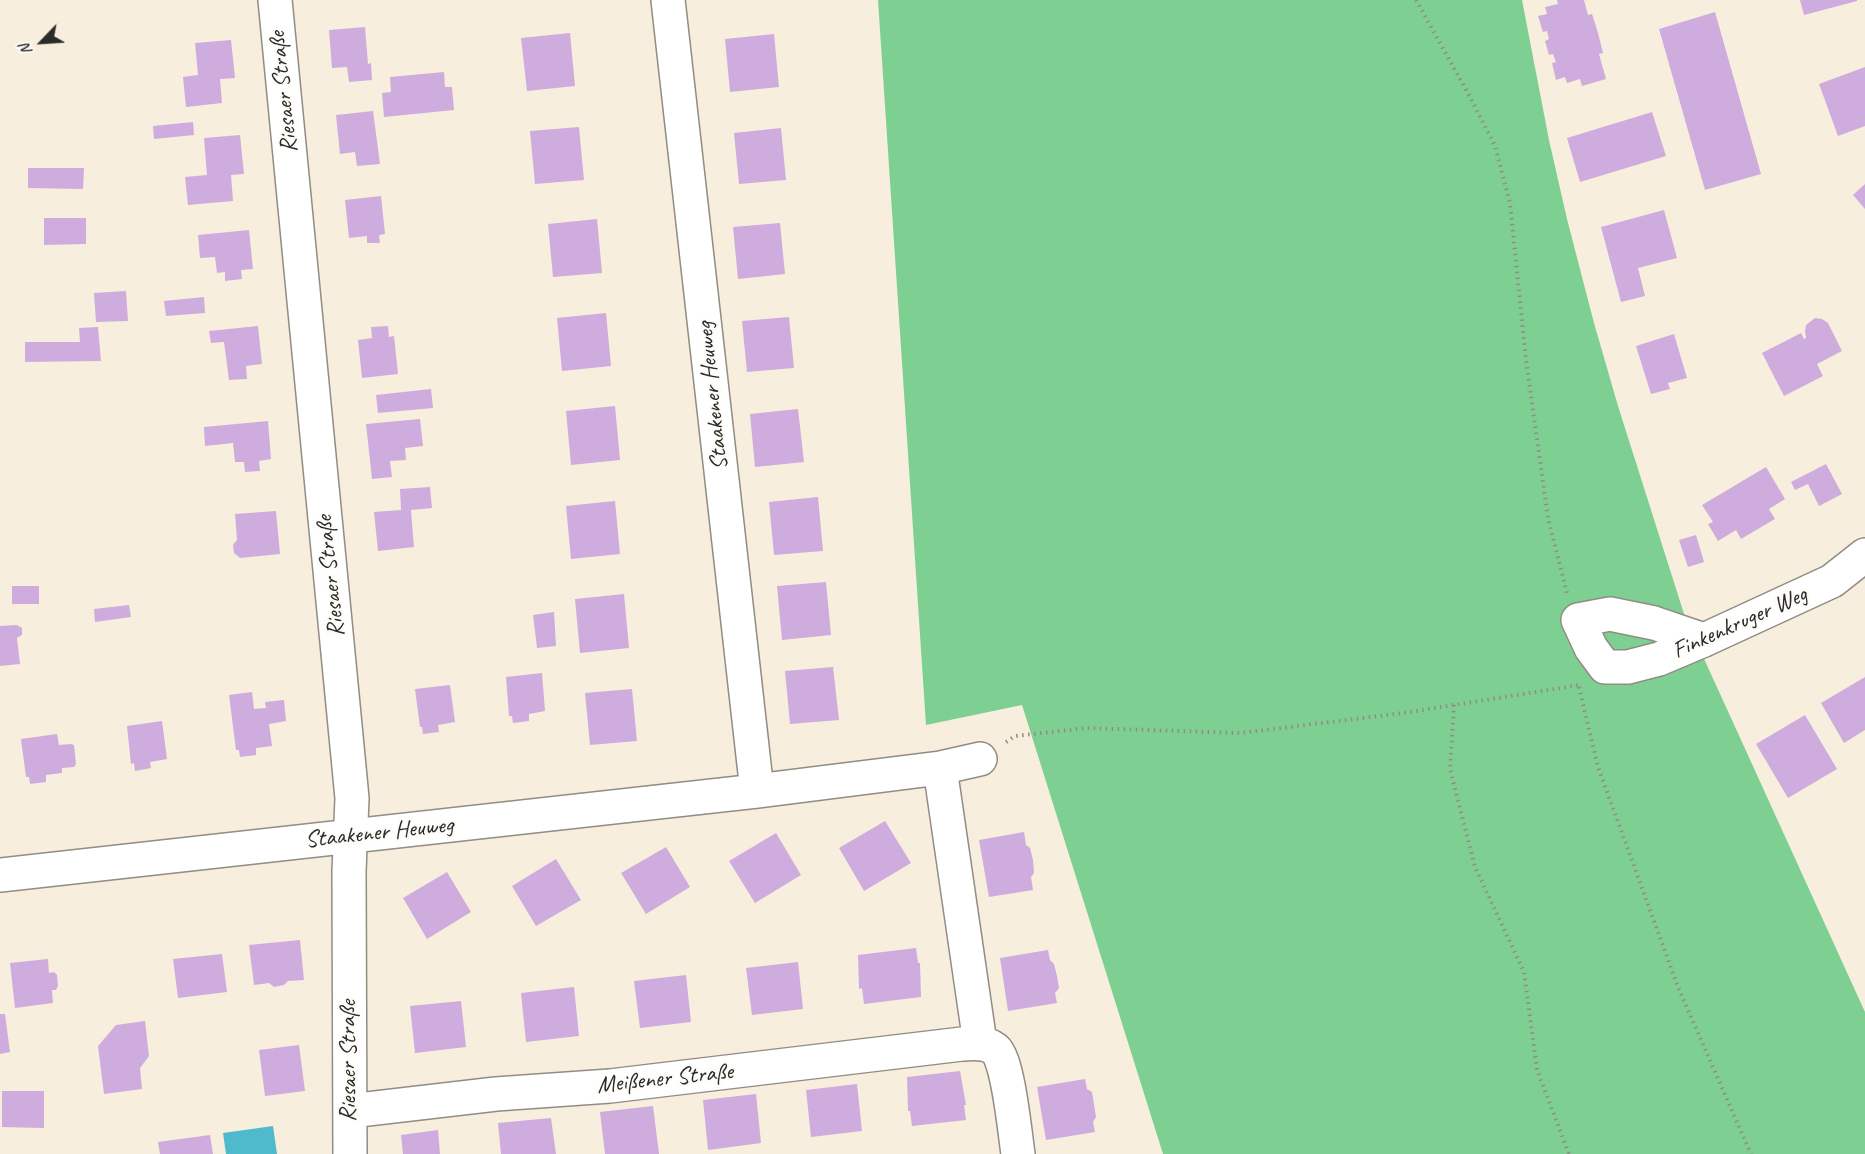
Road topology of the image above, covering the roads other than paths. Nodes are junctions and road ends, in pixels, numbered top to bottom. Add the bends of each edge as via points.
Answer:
1 (274, 0) edge
2 (668, 0) edge
3 (1865, 555) edge
4 (1704, 640) junction
5 (980, 759) road end
6 (940, 768) junction
7 (757, 791) junction
8 (351, 836) junction
9 (0, 875) edge
10 (980, 1043) junction
11 (350, 1111) junction
12 (350, 1154) edge
13 (1018, 1154) edge

1 - 8 street, Riesaer Straße via 352,798
2 - 7 street, Staakener Heuweg
3 - 4 street, Finkenkruger Weg via 1832,581
4 - 4 street, Finkenkruger Weg via 1654,623 1610,614 1578,620 1605,667 1628,667 1659,659
5 - 6 street, Staakener Heuweg
6 - 7 street, Staakener Heuweg
6 - 10 street
7 - 8 street, Staakener Heuweg
8 - 9 street, Staakener Heuweg
8 - 11 street, Riesaer Straße
10 - 11 street, Meißener Straße via 610,1086
10 - 13 street via 1001,1055
11 - 12 street, Riesaer Straße

